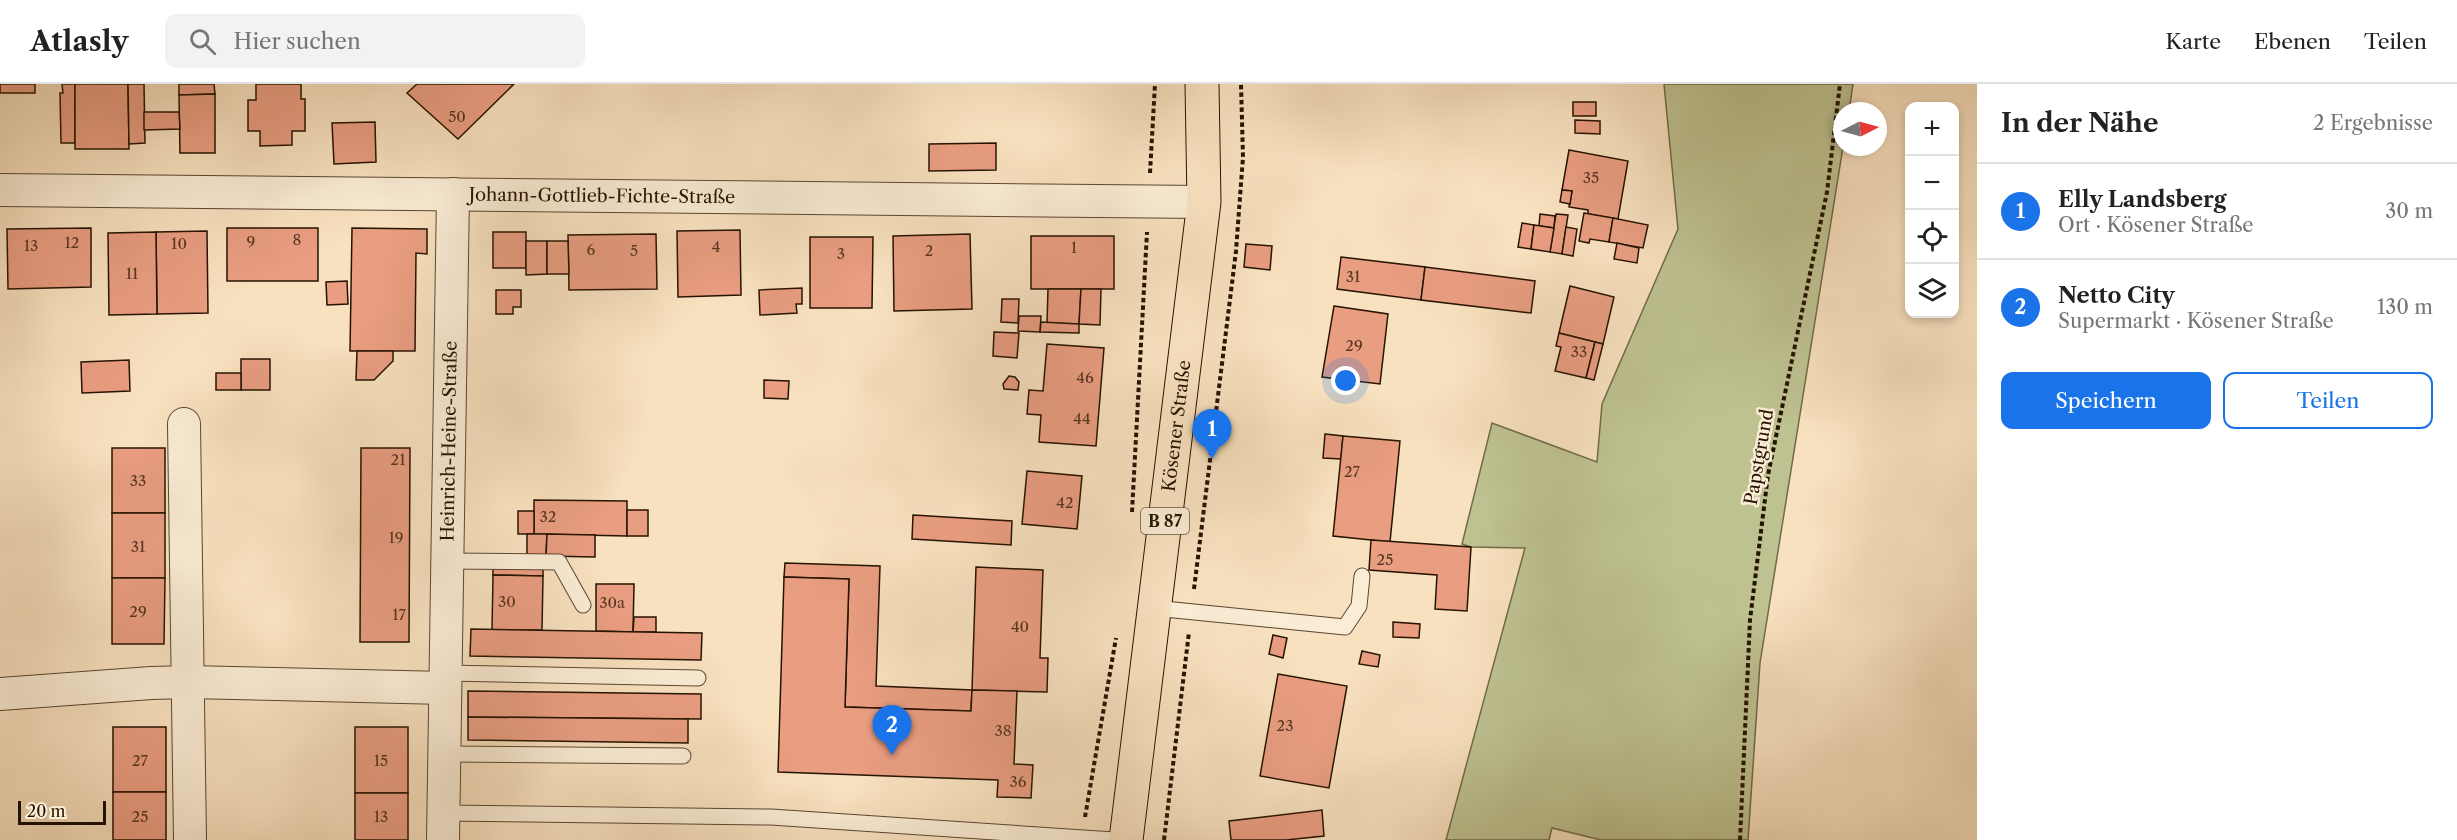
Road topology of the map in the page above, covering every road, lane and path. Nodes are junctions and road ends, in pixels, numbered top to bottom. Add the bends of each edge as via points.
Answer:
1 (1155, 84) edge
2 (1202, 84) edge
3 (1241, 84) edge
4 (1840, 84) edge
5 (0, 190) edge
6 (453, 194) junction
7 (1148, 201) junction
8 (1204, 202) junction
9 (184, 424) dead end
10 (1132, 516) dead end
11 (447, 561) junction
12 (1362, 576) dead end
13 (583, 605) dead end
14 (1154, 608) junction
15 (1192, 611) junction
16 (1117, 633) dead end
17 (698, 678) dead end
18 (446, 681) junction
19 (188, 682) junction
20 (0, 694) edge
21 (445, 754) junction
22 (683, 756) dead end
23 (1089, 794) dead end
24 (443, 827) edge
25 (190, 840) edge
26 (1114, 840) edge
27 (1126, 840) edge
28 (1164, 840) edge
29 (1740, 840) edge

1 - 7 path
2 - 8 main road, Kösener Straße / B 87
3 - 15 path via 1243,157 1236,251
4 - 29 path, Papstgrund via 1827,192 1767,486 1750,620
5 - 6 street, Johann-Gottlieb-Fichte-Straße
6 - 7 street, Johann-Gottlieb-Fichte-Straße
6 - 11 street, Heinrich-Heine-Straße
7 - 8 street, Johann-Gottlieb-Fichte-Straße
7 - 10 path
8 - 14 main road, Kösener Straße / B 87
9 - 19 street
11 - 13 lane via 559,562
11 - 18 street, Heinrich-Heine-Straße
12 - 15 lane via 1359,606 1345,627
14 - 15 lane
14 - 27 main road, Kösener Straße / B 87
15 - 28 path
16 - 23 path
17 - 18 lane
18 - 19 street
18 - 21 street, Heinrich-Heine-Straße
19 - 20 street
19 - 25 street
21 - 22 lane
21 - 24 street, Heinrich-Heine-Straße
24 - 26 lane via 771,817

